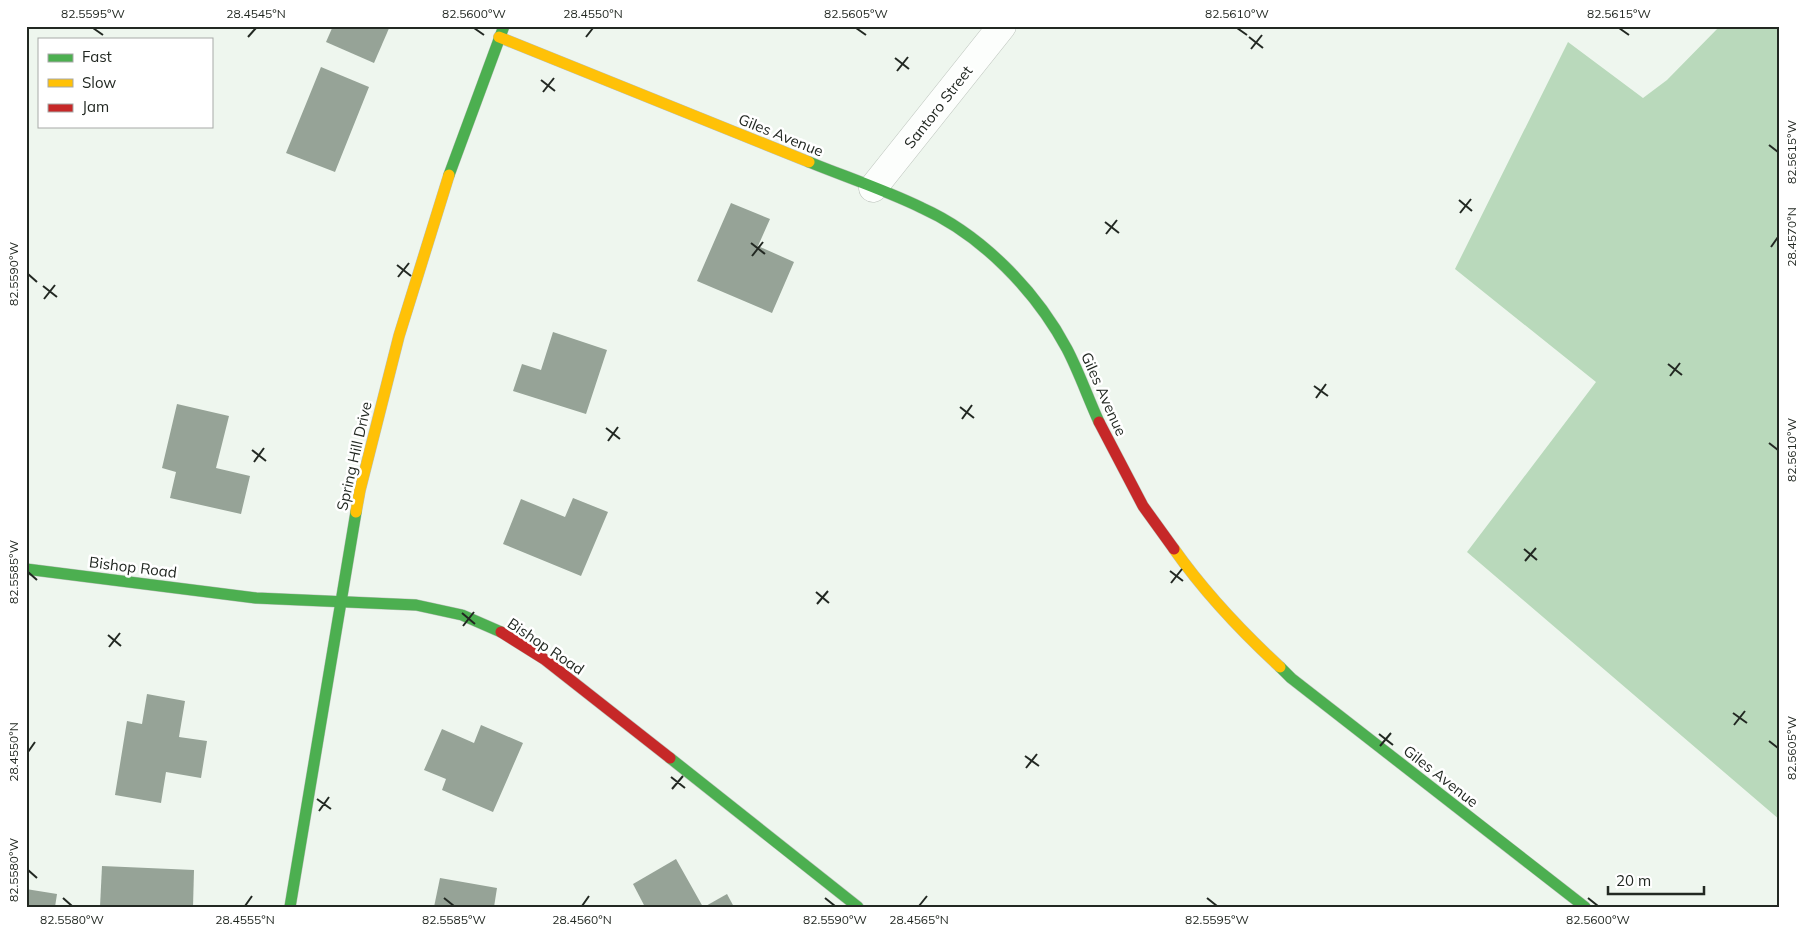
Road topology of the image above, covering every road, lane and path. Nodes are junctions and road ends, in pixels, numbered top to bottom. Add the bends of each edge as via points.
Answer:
1 (1002, 26) edge
2 (501, 31) edge
3 (873, 188) junction
4 (26, 569) edge
5 (341, 602) junction
6 (290, 907) edge
7 (858, 907) edge
8 (1585, 907) edge

1 - 3 street, Santoro Street
2 - 3 street, Giles Avenue
2 - 5 street, Spring Hill Drive via 443,191 399,336 360,490
3 - 8 street, Giles Avenue via 923,208 968,235 1008,269 1042,309 1067,349 1104,434 1143,506 1187,568 1236,626 1291,678
4 - 5 street, Bishop Road via 256,598
5 - 6 street, Spring Hill Drive
5 - 7 street, Bishop Road via 416,606 462,615 505,634 544,659

